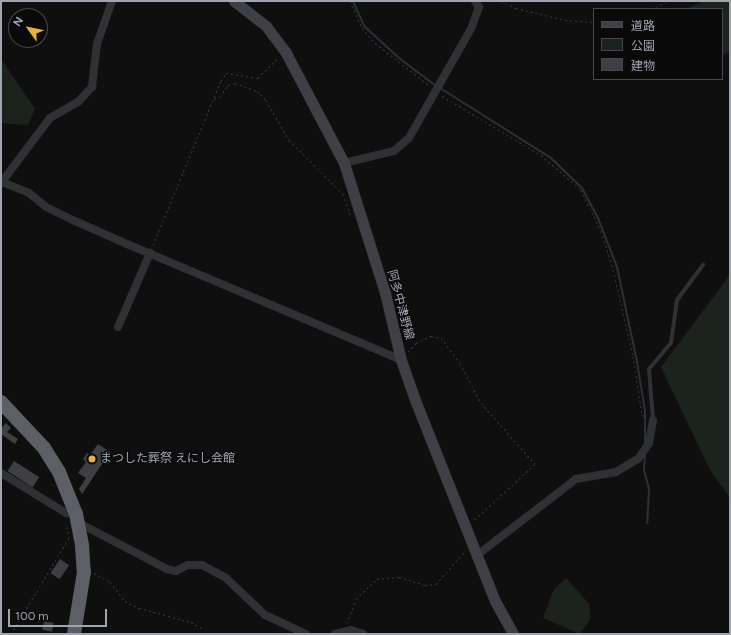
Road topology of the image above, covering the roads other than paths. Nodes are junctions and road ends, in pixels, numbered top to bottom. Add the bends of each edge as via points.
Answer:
1 (112, 1) edge
2 (234, 1) edge
3 (475, 1) edge
4 (344, 163) junction
5 (1, 183) edge
6 (150, 253) junction
7 (704, 265) dead end
8 (118, 327) dead end
9 (401, 360) junction
10 (1, 402) edge
11 (653, 420) joint
12 (1, 473) edge
13 (73, 516) junction
14 (474, 551) junction
15 (284, 630) edge
16 (74, 634) edge
17 (306, 634) edge
18 (335, 634) edge
19 (363, 634) edge
20 (513, 634) edge

1 - 5 street via 97,44 92,87 78,102 50,118
2 - 4 street, 阿多中津野線 via 266,26 286,53
3 - 4 street via 479,7 471,29 416,126 400,147
4 - 9 street, 阿多中津野線 via 385,293
5 - 6 street via 28,194 46,207 75,221
6 - 8 street
6 - 9 street
7 - 11 lane via 677,300 671,343 649,369
9 - 14 street, 阿多中津野線
10 - 13 highway via 51,459 69,494
11 - 14 street via 649,443 632,464 610,474 576,479
12 - 13 street
13 - 15 street via 167,569 176,571 188,565 202,565 226,578
13 - 16 highway via 84,572
14 - 20 street, 阿多中津野線 via 495,601
15 - 17 street
18 - 19 street via 347,630

